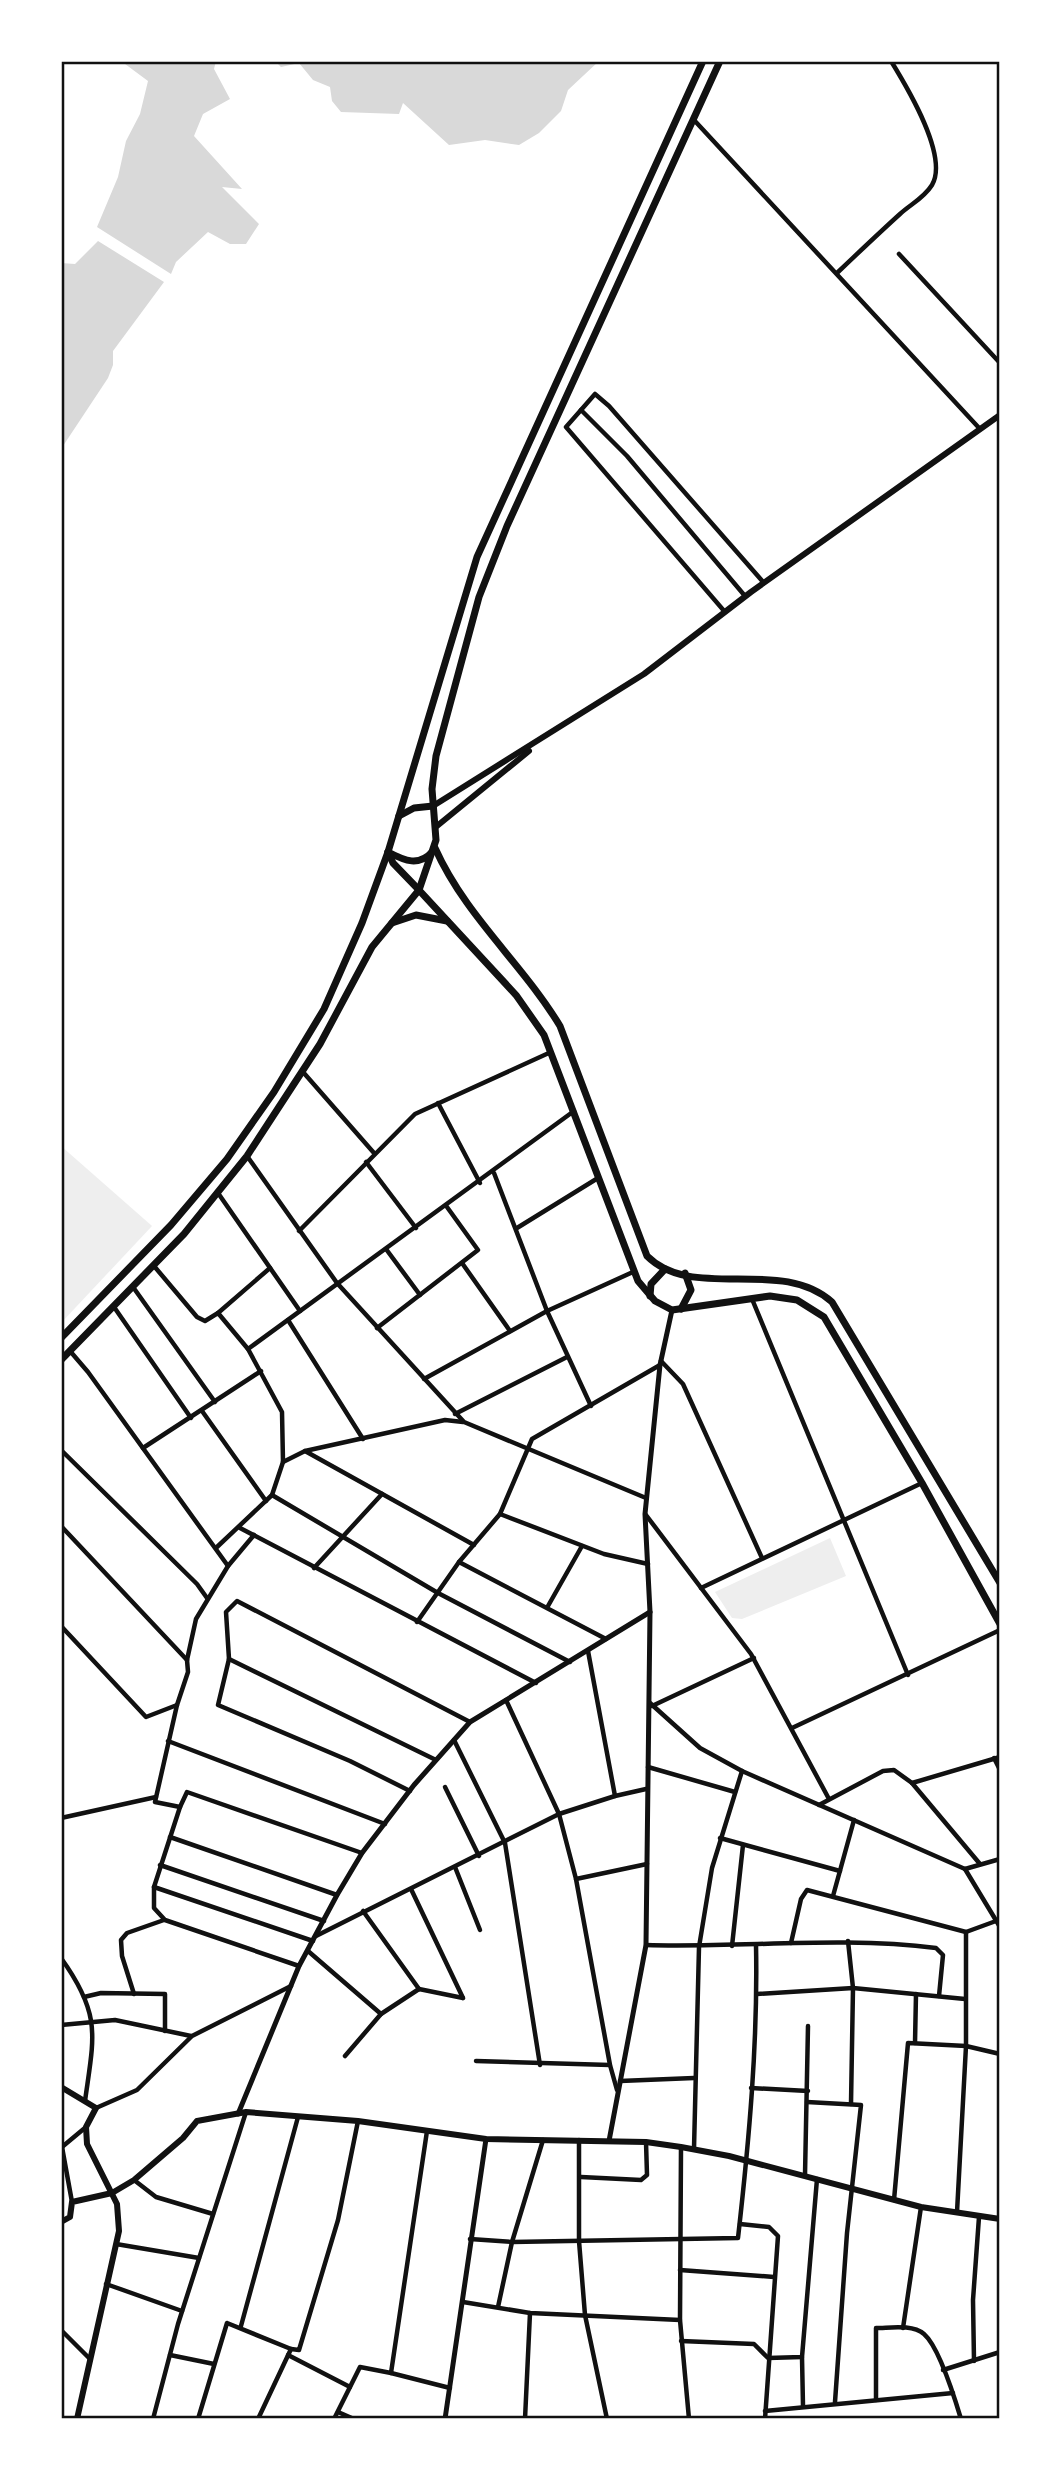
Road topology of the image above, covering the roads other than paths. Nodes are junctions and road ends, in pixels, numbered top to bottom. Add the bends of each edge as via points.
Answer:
1 (703, 61) edge
2 (720, 61) edge
3 (891, 61) edge
4 (693, 119) junction
5 (899, 254) dead end
6 (837, 273) junction
7 (1000, 363) edge
8 (581, 410) junction
9 (1000, 415) edge
10 (980, 429) junction
11 (764, 583) junction
12 (746, 596) junction
13 (725, 612) junction
14 (536, 745) junction
15 (433, 806) junction
16 (398, 817) junction
17 (437, 826) junction
18 (435, 848) junction
19 (388, 852) junction
20 (419, 890) junction
21 (447, 921) junction
22 (392, 923) junction
23 (498, 947) junction
24 (485, 959) junction
25 (553, 1051) junction
26 (303, 1072) junction
27 (586, 1096) junction
28 (571, 1102) junction
29 (438, 1103) junction
30 (575, 1111) junction
31 (374, 1153) junction
32 (247, 1156) junction
33 (366, 1162) junction
34 (494, 1173) junction
35 (599, 1178) junction
36 (480, 1183) junction
37 (218, 1193) junction
38 (447, 1206) junction
39 (416, 1228) junction
40 (517, 1228) junction
41 (299, 1231) junction
42 (386, 1249) junction
43 (462, 1263) junction
44 (154, 1266) junction
45 (270, 1268) junction
46 (665, 1269) junction
47 (633, 1272) junction
48 (685, 1273) junction
49 (337, 1283) junction
50 (133, 1287) junction
51 (419, 1296) junction
52 (650, 1296) junction
53 (751, 1298) junction
54 (114, 1307) junction
55 (681, 1309) junction
56 (672, 1310) junction
57 (300, 1311) junction
58 (547, 1311) junction
59 (218, 1313) junction
60 (288, 1320) junction
61 (377, 1328) junction
62 (510, 1331) junction
63 (61, 1338) edge
64 (248, 1349) junction
65 (70, 1351) junction
66 (567, 1357) junction
67 (61, 1360) edge
68 (661, 1363) junction
69 (871, 1364) junction
70 (261, 1371) junction
71 (857, 1371) junction
72 (424, 1379) junction
73 (215, 1402) junction
74 (591, 1406) junction
75 (202, 1411) junction
76 (455, 1414) junction
77 (191, 1418) junction
78 (464, 1422) junction
79 (363, 1439) junction
80 (529, 1447) junction
81 (143, 1448) junction
82 (61, 1450) edge
83 (305, 1451) junction
84 (283, 1462) junction
85 (922, 1483) junction
86 (382, 1494) junction
87 (272, 1495) junction
88 (646, 1498) junction
89 (266, 1501) junction
90 (951, 1503) junction
91 (937, 1511) junction
92 (500, 1514) junction
93 (645, 1514) junction
94 (844, 1521) junction
95 (61, 1526) edge
96 (240, 1528) junction
97 (341, 1534) junction
98 (254, 1535) junction
99 (474, 1545) junction
100 (582, 1546) junction
101 (217, 1547) junction
102 (762, 1558) junction
103 (459, 1562) junction
104 (649, 1564) junction
105 (228, 1566) junction
106 (314, 1568) junction
107 (1000, 1583) edge
108 (701, 1588) junction
109 (438, 1593) junction
110 (206, 1598) junction
111 (548, 1606) junction
112 (650, 1612) junction
113 (417, 1622) junction
114 (1000, 1624) edge
115 (61, 1626) edge
116 (1000, 1630) edge
117 (606, 1639) junction
118 (588, 1651) junction
119 (229, 1658) junction
120 (754, 1658) junction
121 (187, 1660) junction
122 (571, 1663) junction
123 (908, 1675) junction
124 (536, 1683) junction
125 (506, 1700) junction
126 (647, 1700) junction
127 (177, 1705) junction
128 (652, 1706) junction
129 (470, 1722) junction
130 (791, 1728) junction
131 (454, 1740) junction
132 (168, 1741) junction
133 (997, 1758) edge
134 (436, 1760) junction
135 (647, 1767) junction
136 (1000, 1770) edge
137 (742, 1771) junction
138 (912, 1783) junction
139 (446, 1787) dead end
140 (646, 1789) junction
141 (410, 1791) junction
142 (735, 1792) junction
143 (615, 1796) junction
144 (830, 1799) junction
145 (155, 1800) junction
146 (819, 1805) junction
147 (180, 1807) junction
148 (559, 1815) junction
149 (61, 1818) edge
150 (854, 1821) junction
151 (385, 1824) junction
152 (170, 1837) junction
153 (720, 1839) junction
154 (505, 1843) junction
155 (743, 1845) junction
156 (362, 1853) junction
157 (479, 1856) junction
158 (1000, 1859) edge
159 (648, 1864) junction
160 (980, 1864) junction
161 (160, 1865) junction
162 (454, 1867) junction
163 (965, 1869) junction
164 (840, 1871) junction
165 (576, 1879) junction
166 (154, 1887) junction
167 (411, 1889) junction
168 (337, 1895) junction
169 (833, 1896) junction
170 (363, 1911) junction
171 (165, 1920) junction
172 (324, 1921) junction
173 (996, 1921) junction
174 (1000, 1927) edge
175 (480, 1930) dead end
176 (965, 1932) junction
177 (315, 1938) junction
178 (848, 1941) junction
179 (791, 1943) junction
180 (646, 1945) junction
181 (756, 1945) junction
182 (732, 1946) junction
183 (699, 1947) junction
184 (308, 1951) junction
185 (61, 1958) edge
186 (299, 1966) junction
187 (292, 1985) junction
188 (853, 1988) junction
189 (419, 1989) junction
190 (134, 1994) junction
191 (757, 1994) junction
192 (916, 1994) junction
193 (939, 1996) junction
194 (84, 1997) junction
195 (965, 1999) junction
196 (381, 2014) junction
197 (92, 2023) junction
198 (61, 2025) edge
199 (808, 2026) dead end
200 (165, 2031) junction
201 (192, 2036) junction
202 (915, 2043) junction
203 (966, 2046) junction
204 (1000, 2054) edge
205 (345, 2056) dead end
206 (476, 2062) dead end
207 (610, 2065) junction
208 (540, 2066) junction
209 (694, 2078) junction
210 (620, 2081) junction
211 (61, 2087) edge
212 (751, 2088) junction
213 (618, 2091) junction
214 (808, 2091) junction
215 (85, 2101) junction
216 (807, 2102) junction
217 (851, 2105) junction
218 (96, 2108) junction
219 (246, 2112) junction
220 (238, 2114) junction
221 (298, 2117) junction
222 (358, 2121) junction
223 (86, 2127) junction
224 (427, 2130) junction
225 (486, 2140) junction
226 (543, 2140) junction
227 (579, 2140) junction
228 (609, 2141) junction
229 (646, 2142) junction
230 (61, 2147) edge
231 (681, 2147) junction
232 (694, 2149) junction
233 (747, 2161) junction
234 (805, 2175) junction
235 (581, 2177) junction
236 (817, 2178) junction
237 (134, 2180) junction
238 (852, 2187) junction
239 (112, 2193) junction
240 (894, 2200) junction
241 (72, 2202) junction
242 (921, 2207) junction
243 (957, 2213) junction
244 (213, 2214) junction
245 (979, 2217) junction
246 (1000, 2219) edge
247 (61, 2222) edge
248 (740, 2224) junction
249 (680, 2237) junction
250 (469, 2239) junction
251 (579, 2241) junction
252 (512, 2242) junction
253 (116, 2244) junction
254 (199, 2258) junction
255 (680, 2270) junction
256 (774, 2277) junction
257 (105, 2284) junction
258 (463, 2302) junction
259 (498, 2307) junction
260 (182, 2311) junction
261 (530, 2313) junction
262 (585, 2315) junction
263 (680, 2320) junction
264 (241, 2326) junction
265 (903, 2328) junction
266 (61, 2330) edge
267 (681, 2341) junction
268 (289, 2352) junction
269 (1000, 2352) edge
270 (170, 2355) junction
271 (802, 2357) junction
272 (768, 2358) junction
273 (90, 2359) junction
274 (974, 2361) junction
275 (214, 2364) junction
276 (943, 2370) junction
277 (391, 2373) junction
278 (350, 2387) junction
279 (450, 2388) junction
280 (953, 2393) junction
281 (876, 2400) junction
282 (835, 2402) junction
283 (803, 2406) junction
284 (765, 2411) junction
285 (338, 2412) junction
286 (77, 2419) edge
287 (153, 2419) edge
288 (198, 2419) edge
289 (258, 2419) edge
290 (334, 2419) edge
291 (354, 2419) edge
292 (445, 2419) edge
293 (525, 2419) edge
294 (607, 2419) edge
295 (690, 2419) edge
296 (765, 2419) edge
297 (961, 2419) edge

1 - 16 main road via 477,557
2 - 4 main road
3 - 6 street via 927,132 937,163 933,183
4 - 6 street
4 - 15 main road via 491,563 436,756
5 - 7 street
6 - 10 street
8 - 11 street via 595,394 609,406
8 - 12 street
8 - 13 street via 566,428
9 - 10 main road
10 - 11 main road
11 - 12 main road
12 - 13 main road
13 - 14 main road via 644,674
14 - 15 main road
14 - 17 main road
15 - 16 main road via 414,808
15 - 17 main road
16 - 19 main road
17 - 18 main road
18 - 19 main road via 422,861 412,862
18 - 20 main road
18 - 23 main road via 460,894
19 - 20 main road
19 - 63 main road via 339,979 274,1091 190,1204
20 - 21 main road
20 - 22 main road
21 - 22 main road via 416,915
21 - 24 main road
22 - 26 main road via 364,961
23 - 24 main road
23 - 27 main road via 560,1026
24 - 25 main road via 533,1018
25 - 28 main road
25 - 29 street
26 - 31 street
26 - 32 main road
27 - 28 main road
27 - 46 main road via 641,1248
28 - 30 main road
29 - 31 street via 415,1114
29 - 36 street
30 - 34 street
30 - 35 main road
31 - 33 street
32 - 37 main road
32 - 41 street
33 - 39 street
33 - 41 street
34 - 36 street
34 - 40 street
35 - 40 street
35 - 47 main road
36 - 38 street
37 - 44 main road
37 - 45 street
38 - 39 street
38 - 43 street via 478,1250
39 - 42 street
40 - 58 street
41 - 49 street
42 - 49 street
42 - 51 street
43 - 51 street
43 - 62 street
44 - 50 main road
44 - 59 street via 197,1317 205,1321
45 - 57 street
45 - 59 street
46 - 48 main road
46 - 52 main road via 651,1284
47 - 52 main road
47 - 58 street
48 - 55 main road via 691,1290
48 - 69 main road via 712,1279 783,1280 820,1291 847,1321
49 - 57 street
49 - 61 street
50 - 54 main road
50 - 73 street
51 - 61 street
52 - 56 main road
53 - 55 main road
53 - 71 main road via 788,1297 809,1306 824,1317
53 - 94 street
54 - 65 main road
54 - 77 street
55 - 56 main road
56 - 68 street
57 - 60 street
58 - 62 street
58 - 66 street
59 - 64 street
60 - 64 street
60 - 79 street
61 - 72 street
62 - 72 street
64 - 70 street
65 - 67 main road
65 - 81 street
66 - 74 street
66 - 76 street
68 - 74 street
68 - 88 street
68 - 102 street via 683,1384
69 - 71 main road
69 - 90 main road
70 - 73 street
70 - 84 street via 282,1412
71 - 85 main road
72 - 76 street
73 - 75 street
74 - 80 street via 532,1439
75 - 77 street
75 - 89 street
76 - 78 street
77 - 81 street
78 - 79 street via 445,1420
78 - 80 street
79 - 83 street
80 - 88 street
80 - 92 street
81 - 101 street
82 - 110 street
83 - 84 street
83 - 86 street
84 - 87 street
85 - 91 main road
85 - 94 street
86 - 97 street
86 - 99 street
87 - 89 street
87 - 97 street
88 - 93 street
89 - 96 street
90 - 91 main road
90 - 107 main road
91 - 114 main road
92 - 99 street
92 - 100 street
93 - 104 street
93 - 108 street
94 - 102 street
94 - 123 street
95 - 121 street
96 - 98 street
96 - 101 street
97 - 106 street
97 - 109 street
98 - 105 street
98 - 106 street
99 - 103 street
100 - 104 street
100 - 111 street
101 - 105 street
102 - 108 street
103 - 109 street
103 - 111 street
104 - 112 street
105 - 110 street
106 - 113 street
108 - 120 street
109 - 113 street
109 - 122 street
110 - 121 street
111 - 117 street
112 - 117 street
112 - 126 street
113 - 124 street
115 - 127 street via 146,1717
116 - 123 street
117 - 118 street
118 - 122 street
118 - 143 street
119 - 129 street via 226,1612 237,1601
119 - 134 street
119 - 141 street via 218,1705
120 - 128 street
120 - 130 street
121 - 127 street via 188,1672
122 - 124 street
123 - 130 street
124 - 125 street
125 - 129 street
125 - 148 street
126 - 128 street
126 - 135 street
127 - 132 street
128 - 137 street via 700,1748
129 - 131 street
130 - 144 street
131 - 134 street
131 - 154 street
132 - 145 street
132 - 151 street
133 - 136 street
133 - 138 street
134 - 141 street
135 - 140 street
135 - 142 street
137 - 142 street
137 - 146 street
138 - 144 street via 894,1770 883,1771
138 - 160 street
139 - 157 street
140 - 143 street
140 - 159 street
141 - 151 street
142 - 153 street
143 - 148 street
144 - 146 street
145 - 147 street
145 - 149 street
146 - 150 street
147 - 152 street
147 - 156 street via 187,1792
148 - 154 street
148 - 165 street
150 - 163 street
150 - 164 street
151 - 156 street
152 - 161 street
152 - 168 street
153 - 155 street
153 - 183 street
154 - 157 street
154 - 208 street
155 - 164 street
155 - 182 street
156 - 168 street
157 - 162 street
158 - 160 street
159 - 165 street
159 - 180 street
160 - 163 street
161 - 166 street
161 - 172 street
162 - 167 street
162 - 175 street
163 - 173 street
164 - 169 street
165 - 207 street
166 - 171 street via 154,1908
166 - 177 street
167 - 170 street
167 - 189 street via 463,1998
168 - 172 street
169 - 176 street
169 - 179 street via 807,1890
170 - 177 street
170 - 189 street
171 - 186 street
171 - 190 street via 127,1933 121,1940
172 - 177 street
173 - 174 street
173 - 176 street
176 - 195 street
177 - 184 street
178 - 179 street
178 - 188 street
178 - 193 street via 940,1950
179 - 181 street
180 - 183 street
180 - 210 street
181 - 182 street
181 - 191 street
182 - 183 street
183 - 209 street
184 - 186 street
184 - 196 street
185 - 194 street
186 - 187 street
187 - 201 street
187 - 220 street
188 - 191 street
188 - 192 street
188 - 217 street
189 - 196 street
190 - 194 street
190 - 200 street via 165,1994
191 - 212 street
192 - 193 street
192 - 202 street
193 - 195 street
194 - 197 street
195 - 203 street
196 - 205 street
197 - 198 street
197 - 200 street via 123,2021
197 - 215 street
199 - 214 street
200 - 201 street
201 - 218 street via 137,2090
202 - 203 street
202 - 240 street via 908,2043
203 - 204 street
203 - 243 street
206 - 208 street
207 - 208 street
207 - 213 street
209 - 210 street
209 - 232 street
210 - 213 street
211 - 215 main road
212 - 214 street
212 - 233 street
213 - 228 street
214 - 216 street
215 - 218 main road
216 - 217 street
216 - 234 street
217 - 238 street via 860,2105
218 - 223 main road
219 - 220 main road
219 - 221 main road
219 - 244 street
220 - 237 main road via 197,2121
221 - 222 main road
221 - 264 street
222 - 224 main road
222 - 268 street via 338,2220 299,2350
223 - 230 street
223 - 239 main road via 87,2144
224 - 225 main road
224 - 277 street
225 - 226 main road
225 - 250 street
226 - 227 main road
226 - 252 street
227 - 228 main road
227 - 235 street
228 - 229 main road
229 - 231 main road
229 - 235 street via 647,2175 641,2180
230 - 241 street
231 - 232 main road
231 - 249 street
232 - 233 main road
233 - 234 main road
233 - 248 street
234 - 236 main road
235 - 251 street
236 - 238 main road
236 - 271 street
237 - 239 main road
237 - 244 street via 156,2197
238 - 240 main road
238 - 282 street
239 - 241 main road
239 - 253 main road via 119,2217
240 - 242 main road
241 - 247 main road via 70,2217
242 - 243 main road
242 - 265 street
243 - 245 main road
244 - 254 street
245 - 246 main road
245 - 274 street
248 - 249 street via 738,2238
248 - 256 street via 769,2227 778,2235
249 - 251 street
249 - 255 street
250 - 252 street
250 - 258 street
251 - 252 street
251 - 262 street
252 - 259 street
253 - 254 street
253 - 257 main road
254 - 260 street
255 - 256 street
255 - 263 street
256 - 272 street
257 - 260 street
257 - 273 main road
258 - 259 street
258 - 279 street
259 - 261 street
260 - 270 street
261 - 262 street
261 - 293 street
262 - 263 street
262 - 294 street
263 - 267 street
264 - 268 street
264 - 275 street via 227,2323
265 - 276 street via 925,2335
265 - 281 street via 876,2328
266 - 273 street
267 - 272 street via 754,2344
267 - 295 street
268 - 278 street
268 - 289 street
269 - 274 street
270 - 275 street
270 - 287 street
271 - 272 street
271 - 283 street
272 - 284 street
273 - 286 main road
274 - 276 street
275 - 288 street
276 - 280 street
277 - 278 street via 360,2367
277 - 279 street
278 - 285 street
279 - 292 street
280 - 281 street
280 - 297 street
281 - 282 street
282 - 283 street
283 - 284 street
284 - 296 street
285 - 290 street
285 - 291 street

